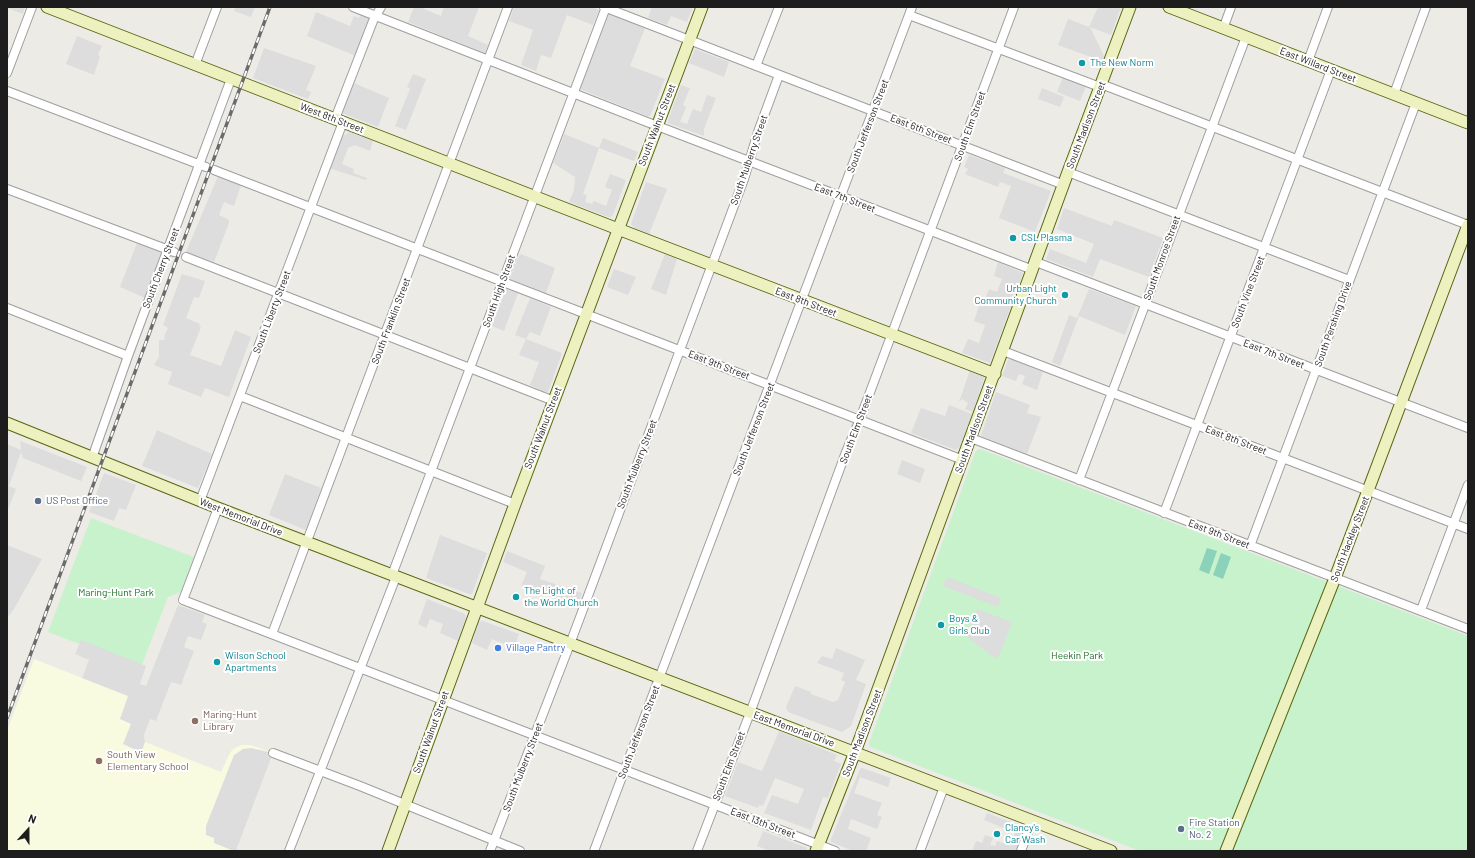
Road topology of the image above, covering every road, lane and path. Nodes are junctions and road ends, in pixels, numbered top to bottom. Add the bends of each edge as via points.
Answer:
1 (32, 7) edge
2 (217, 7) edge
3 (354, 7) edge
4 (381, 7) edge
5 (508, 7) edge
6 (605, 7) edge
7 (702, 7) edge
8 (779, 7) edge
9 (1014, 7) edge
10 (1130, 7) edge
11 (1168, 7) edge
12 (1231, 7) edge
13 (1328, 7) edge
14 (1426, 7) edge
15 (53, 8) edge
16 (910, 11) edge
17 (376, 16) junction
18 (1223, 28) junction
19 (1246, 37) junction
20 (689, 40) junction
21 (998, 49) junction
22 (489, 60) junction
23 (1308, 62) junction
24 (195, 65) junction
25 (756, 66) junction
26 (8, 70) edge
27 (1331, 70) junction
28 (779, 75) junction
29 (231, 79) junction
30 (1101, 86) junction
31 (7, 91) edge
32 (574, 94) junction
33 (1394, 94) junction
34 (1416, 103) junction
35 (873, 111) junction
36 (339, 121) junction
37 (1468, 123) edge
38 (657, 126) junction
39 (1212, 127) junction
40 (962, 145) junction
41 (1297, 160) junction
42 (750, 162) junction
43 (450, 164) junction
44 (206, 168) junction
45 (1068, 172) junction
46 (1064, 185) junction
47 (7, 189) edge
48 (1382, 192) junction
49 (535, 197) junction
50 (841, 197) junction
51 (311, 208) junction
52 (1179, 215) junction
53 (1468, 225) edge
54 (618, 229) junction
55 (930, 231) junction
56 (1264, 248) junction
57 (418, 250) junction
58 (171, 251) junction
59 (186, 257) dead end
60 (711, 265) junction
61 (1035, 266) junction
62 (1349, 280) junction
63 (502, 282) junction
64 (279, 294) junction
65 (802, 300) junction
66 (1145, 305) junction
67 (7, 308) edge
68 (586, 315) junction
69 (891, 334) junction
70 (385, 336) junction
71 (1231, 337) junction
72 (680, 350) junction
73 (1003, 351) junction
74 (128, 356) junction
75 (471, 369) junction
76 (1316, 370) junction
77 (995, 374) junction
78 (770, 385) junction
79 (1112, 393) junction
80 (240, 396) junction
81 (554, 401) junction
82 (1401, 402) junction
83 (860, 419) junction
84 (7, 423) edge
85 (1197, 425) junction
86 (1468, 428) edge
87 (346, 438) junction
88 (971, 438) junction
89 (92, 458) junction
90 (1284, 458) junction
91 (963, 460) junction
92 (432, 471) junction
93 (1079, 480) junction
94 (1468, 485) edge
95 (1368, 490) junction
96 (200, 501) junction
97 (515, 504) junction
98 (218, 508) junction
99 (1164, 513) junction
100 (1454, 524) junction
101 (1468, 529) edge
102 (307, 542) junction
103 (1250, 546) junction
104 (394, 576) junction
105 (1335, 578) junction
106 (477, 608) junction
107 (1421, 610) junction
108 (1468, 628) edge
109 (272, 634) junction
110 (570, 644) junction
111 (360, 668) junction
112 (660, 679) junction
113 (443, 700) junction
114 (750, 713) junction
115 (535, 736) junction
116 (855, 752) junction
117 (273, 754) dead end
118 (625, 770) junction
119 (320, 771) junction
120 (944, 787) junction
121 (715, 804) junction
122 (405, 805) junction
123 (1032, 821) junction
124 (494, 840) junction
125 (817, 848) edge
126 (289, 851) edge
127 (388, 851) edge
128 (490, 851) edge
129 (520, 851) edge
130 (594, 851) edge
131 (697, 851) edge
132 (835, 851) edge
133 (920, 851) edge
134 (1021, 851) edge
135 (1111, 851) edge
136 (1226, 851) edge

1 - 26 street
2 - 24 street
3 - 17 street, East 7th Street
4 - 17 street, South Liberty Street
5 - 22 street, South Franklin Street
6 - 20 street, East 6th Street
6 - 32 street, South High Street
7 - 20 main road, South Walnut Street
8 - 25 street
9 - 21 street, South Elm Street
10 - 30 main road, South Madison Street
11 - 18 main road, East Willard Street
12 - 18 street
13 - 23 street
14 - 33 street
15 - 24 main road, West 8th Street
16 - 21 street
16 - 35 street, South Jefferson Street
17 - 22 street, East 7th Street
17 - 36 street, South Liberty Street
18 - 19 main road, East Willard Street
19 - 23 main road, East Willard Street
19 - 39 street, South Monroe Street
20 - 25 street, East 6th Street
20 - 38 main road, South Walnut Street
21 - 30 street
21 - 40 street, South Elm Street
22 - 32 street, East 7th Street
22 - 43 street, South Franklin Street
23 - 27 main road, East Willard Street
24 - 29 main road, West 8th Street
25 - 28 street, East 6th Street
27 - 33 main road, East Willard Street
27 - 41 street, South Vine Street
28 - 35 street, East 6th Street
28 - 42 street, South Mulberry Street
29 - 36 main road, West 8th Street
29 - 44 street, South Cherry Street
30 - 39 street
30 - 45 main road, South Madison Street
31 - 44 street, East 9th Street
32 - 38 street, East 7th Street
32 - 49 street, South High Street
33 - 34 main road, East Willard Street
34 - 37 main road, East Willard Street
34 - 48 street, South Pershing Drive
35 - 40 street, East 6th Street
35 - 50 street, South Jefferson Street
36 - 43 main road, West 8th Street
36 - 51 street, South Liberty Street
38 - 42 street, East 7th Street
38 - 54 main road, South Walnut Street
39 - 41 street
39 - 52 street, South Monroe Street
40 - 46 street, East 6th Street
40 - 55 street, South Elm Street
41 - 48 street
41 - 56 street, South Vine Street
42 - 50 street, East 7th Street
42 - 60 street, South Mulberry Street
43 - 49 main road, West 8th Street
43 - 57 street, South Franklin Street
44 - 51 street, East 9th Street
44 - 58 street, South Cherry Street
45 - 46 main road, South Madison Street
45 - 52 street
46 - 61 main road, South Madison Street
47 - 58 street
48 - 53 street
48 - 62 street, South Pershing Drive
49 - 54 main road, West 8th Street
49 - 63 street, South High Street
50 - 55 street, East 7th Street
50 - 65 street, South Jefferson Street
51 - 57 street, East 9th Street
51 - 64 street, South Liberty Street
52 - 56 street
52 - 66 street, South Monroe Street
53 - 82 main road, South Hackley Street
54 - 60 main road, East 8th Street
54 - 68 main road, South Walnut Street
55 - 61 street, East 7th Street
55 - 69 street, South Elm Street
56 - 62 street
56 - 71 street, South Vine Street
57 - 63 street, East 9th Street
57 - 70 street, South Franklin Street
58 - 74 street, South Cherry Street
59 - 64 street
60 - 65 main road, East 8th Street
60 - 72 street, South Mulberry Street
61 - 66 street, East 7th Street
61 - 73 main road, South Madison Street
62 - 76 street, South Pershing Drive
63 - 68 street, East 9th Street
63 - 75 street, South High Street
64 - 70 street
64 - 80 street, South Liberty Street
65 - 69 main road, East 8th Street
65 - 78 street, South Jefferson Street
66 - 71 street, East 7th Street
66 - 79 street, South Monroe Street
67 - 74 street
68 - 72 street, East 9th Street
68 - 81 main road, South Walnut Street
69 - 77 main road, East 8th Street
69 - 83 street, South Elm Street
70 - 75 street
70 - 87 street, South Franklin Street
71 - 76 street, East 7th Street
71 - 85 street, South Vine Street
72 - 78 street, East 9th Street
72 - 110 street, South Mulberry Street
73 - 77 main road, South Madison Street
73 - 79 street, East 8th Street
74 - 89 street, South Cherry Street
75 - 81 street
75 - 92 street, South High Street
76 - 82 street, East 7th Street
76 - 90 street, South Pershing Drive
77 - 88 main road, South Madison Street
78 - 83 street, East 9th Street
78 - 112 street, South Jefferson Street
79 - 85 street, East 8th Street
79 - 93 street, South Monroe Street
80 - 87 street
80 - 96 street, South Liberty Street
81 - 97 main road, South Walnut Street
82 - 86 street, East 7th Street
82 - 95 main road, South Hackley Street
83 - 91 street, East 9th Street
83 - 114 street, South Elm Street
84 - 89 main road, West Memorial Drive
85 - 90 street, East 8th Street
85 - 99 street, South Vine Street
87 - 92 street
87 - 102 street, South Franklin Street
88 - 91 main road, South Madison Street
88 - 93 street, East 9th Street
89 - 96 main road, West Memorial Drive
90 - 95 street, East 8th Street
90 - 103 street, South Pershing Drive
91 - 116 main road, South Madison Street
92 - 97 street
92 - 104 street, South High Street
93 - 99 street, East 9th Street
94 - 100 street
95 - 100 street, East 8th Street
95 - 105 main road, South Hackley Street
96 - 98 main road, West Memorial Drive
97 - 106 main road, South Walnut Street
98 - 102 main road, West Memorial Drive
98 - 109 street, East 13th Street via 183,600
99 - 103 street, East 9th Street
100 - 101 street, East 8th Street
100 - 107 street
102 - 104 main road, West Memorial Drive
102 - 109 street, South Franklin Street
103 - 105 street, East 9th Street
104 - 106 main road, West Memorial Drive
104 - 111 street, South High Street
105 - 107 street, East 9th Street
105 - 136 main road, South Hackley Street
106 - 110 main road, East Memorial Drive
106 - 113 main road, South Walnut Street
107 - 108 street, East 9th Street
109 - 111 street, East 13th Street
110 - 112 main road, East Memorial Drive
110 - 115 street, South Mulberry Street
111 - 113 street, East 13th Street
111 - 119 street, South High Street
112 - 114 main road, East Memorial Drive
112 - 118 street, South Jefferson Street
113 - 115 street, East 13th Street
113 - 122 main road, South Walnut Street
114 - 116 main road, East Memorial Drive
114 - 121 street, South Elm Street
115 - 118 street, East 13th Street
115 - 124 street, South Mulberry Street
116 - 120 main road, East Memorial Drive
116 - 125 main road, South Madison Street
117 - 119 street
118 - 121 street, East 13th Street
118 - 130 street, South Jefferson Street
119 - 122 street
119 - 126 street, South High Street
120 - 123 main road, East Memorial Drive
120 - 133 street
121 - 125 street, East 13th Street
121 - 131 street, South Elm Street
122 - 124 street
122 - 127 main road, South Walnut Street
123 - 134 street
123 - 135 main road, East Memorial Drive
124 - 128 street, South Mulberry Street
124 - 129 street
125 - 132 street, East 13th Street

